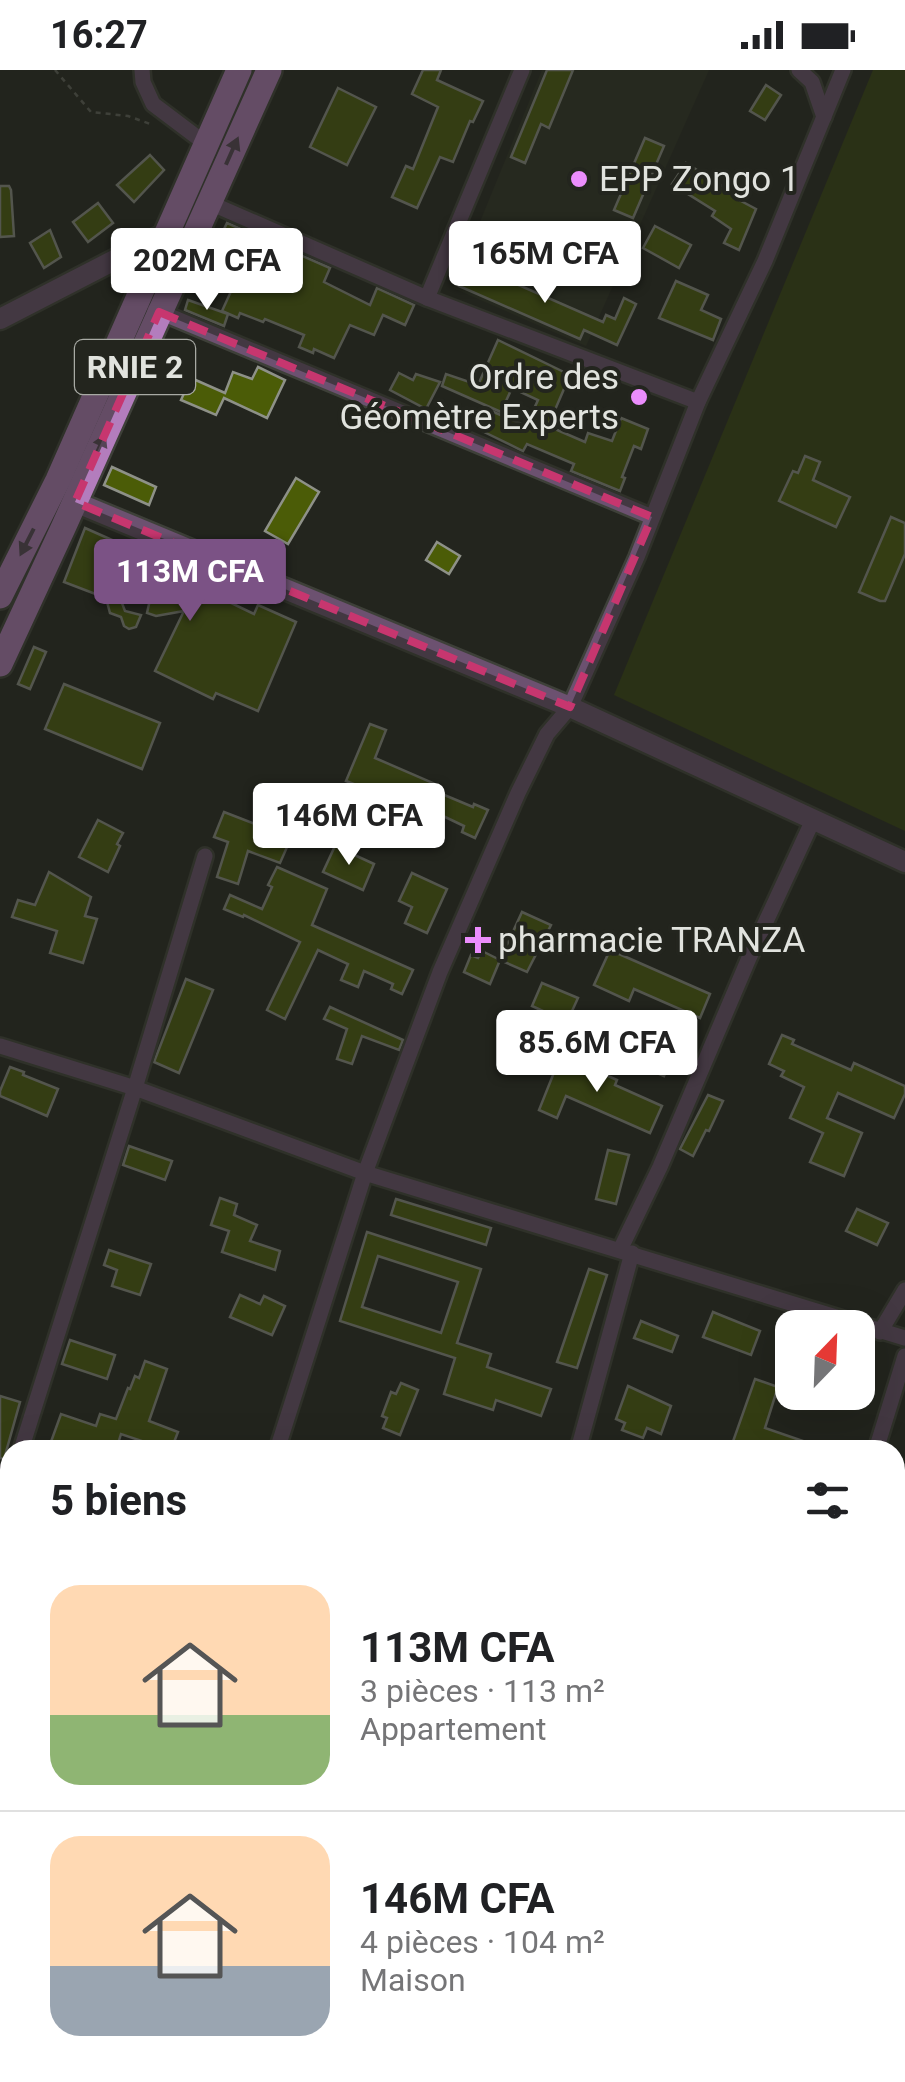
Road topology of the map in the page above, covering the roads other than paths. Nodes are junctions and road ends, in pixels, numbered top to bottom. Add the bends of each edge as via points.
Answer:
1 (142, 70) edge
2 (239, 70) edge
3 (269, 70) edge
4 (522, 70) edge
5 (799, 70) edge
6 (843, 70) edge
7 (824, 116) junction
8 (206, 144) junction
9 (210, 202) junction
10 (167, 233) junction
11 (427, 298) junction
12 (148, 307) junction
13 (0, 318) edge
14 (698, 402) junction
15 (75, 502) junction
16 (652, 516) junction
17 (0, 596) edge
18 (0, 664) edge
19 (570, 706) junction
20 (813, 820) junction
21 (205, 856) dead end
22 (905, 862) edge
23 (0, 1046) edge
24 (135, 1088) junction
25 (365, 1172) junction
26 (626, 1252) junction
27 (905, 1290) edge
28 (880, 1332) junction
29 (905, 1338) edge
30 (905, 1356) edge
31 (24, 1440) edge
32 (280, 1440) edge
33 (580, 1440) edge
34 (879, 1440) edge

1 - 8 street via 152,104
2 - 8 main road, RNIE 2
9 -> 3 main road, RNIE 2
4 - 11 street
5 - 7 street via 812,82
6 - 7 street
7 - 14 street
8 - 10 main road, RNIE 2
9 - 11 street
9 - 12 main road, RNIE 2
10 - 12 main road, RNIE 2
10 - 13 street
11 - 14 street
15 -> 12 main road, RNIE 2
12 - 16 street
12 -> 17 main road, RNIE 2
14 - 16 street
15 - 18 main road, RNIE 2
15 - 19 street
16 - 19 street
19 - 20 street
19 - 25 street via 547,734 510,811
20 - 22 street
20 - 26 street
21 - 24 street
23 - 24 street
24 - 25 street
24 - 31 street
25 - 26 street
25 - 32 street
26 - 28 street
26 - 33 street
27 - 28 street
28 - 29 street
30 - 34 street

